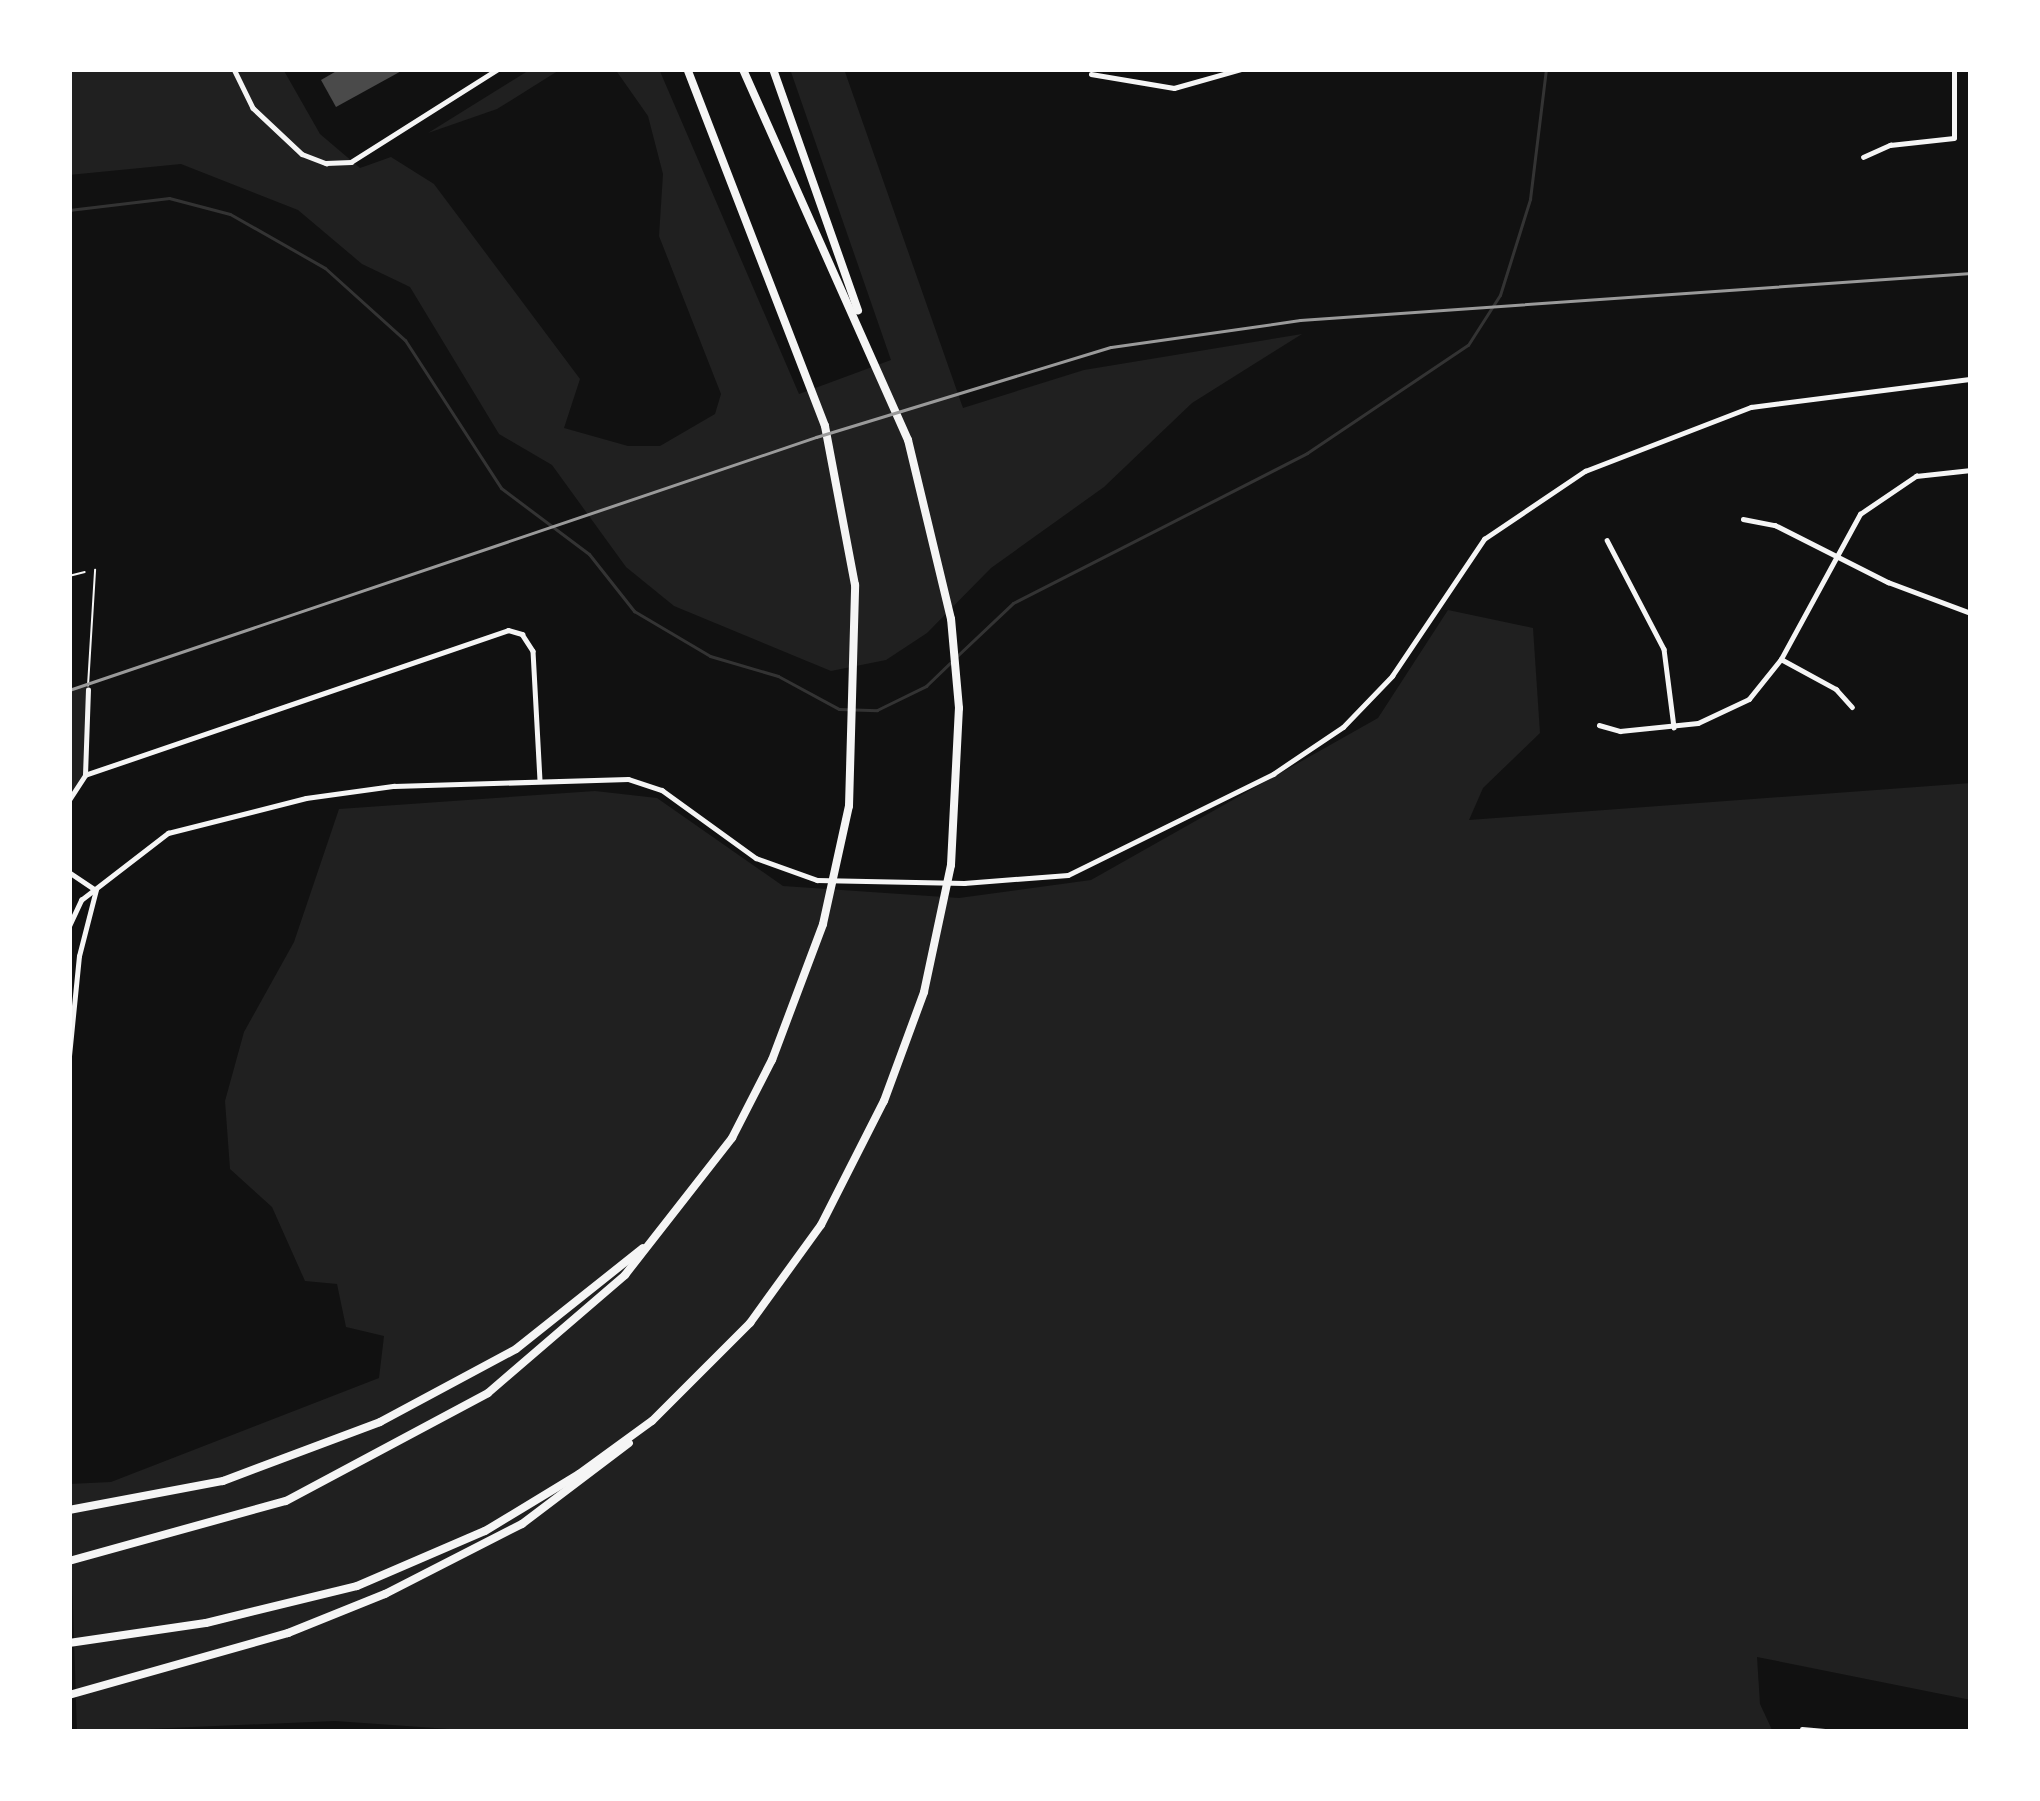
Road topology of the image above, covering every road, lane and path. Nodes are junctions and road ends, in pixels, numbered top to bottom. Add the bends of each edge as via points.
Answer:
1 (234, 69) edge
2 (498, 69) edge
3 (684, 69) edge
4 (743, 69) edge
5 (773, 69) edge
6 (1241, 69) edge
7 (1954, 69) edge
8 (1091, 74) dead end
9 (1863, 158) dead end
10 (874, 358) junction
11 (1971, 379) edge
12 (1971, 470) edge
13 (1743, 519) dead end
14 (1606, 540) dead end
15 (1835, 555) junction
16 (95, 570) joint
17 (69, 576) edge
18 (1971, 613) edge
19 (1781, 659) junction
20 (88, 690) joint
21 (1852, 707) dead end
22 (1599, 725) dead end
23 (1674, 727) junction
24 (85, 775) junction
25 (540, 779) junction
26 (69, 800) edge
27 (69, 872) edge
28 (96, 890) junction
29 (69, 926) edge
30 (69, 1056) edge
31 (649, 1244) junction
32 (652, 1421) junction
33 (69, 1510) edge
34 (69, 1561) edge
35 (69, 1643) edge
36 (69, 1695) edge
37 (1802, 1729) dead end
38 (1839, 1732) edge

1 - 2 street via 253,108 302,154 334,164 351,162
3 - 31 highway via 808,381 850,542 859,644 854,761 823,924 754,1100
4 - 10 highway
5 - 10 highway
6 - 8 street via 1174,88
7 - 9 street via 1954,138 1890,145
10 - 32 highway via 929,508 955,646 957,803 939,932 884,1102 821,1225 750,1323
11 - 25 street via 1751,407 1585,471 1484,539 1384,686 1343,727 1273,774 1068,875 817,880 756,858 646,784
12 - 15 street via 1934,472 1886,490
13 - 15 street via 1775,525
14 - 23 street via 1664,649
15 - 18 street
15 - 19 street
16 - 17 path
16 - 20 lane
19 - 21 street
19 - 23 street via 1749,699
20 - 24 street
22 - 23 street
24 - 25 street via 500,633 522,634 533,651
24 - 26 street
25 - 28 street via 347,790 185,827 135,852
27 - 28 street
28 - 29 street
28 - 30 street via 79,956
31 - 33 highway via 516,1349 380,1422 241,1476
31 - 34 highway via 557,1342 415,1439 286,1501
32 - 35 highway via 485,1531 357,1586 206,1624
32 - 36 highway via 586,1479 456,1562 288,1633
37 - 38 street

